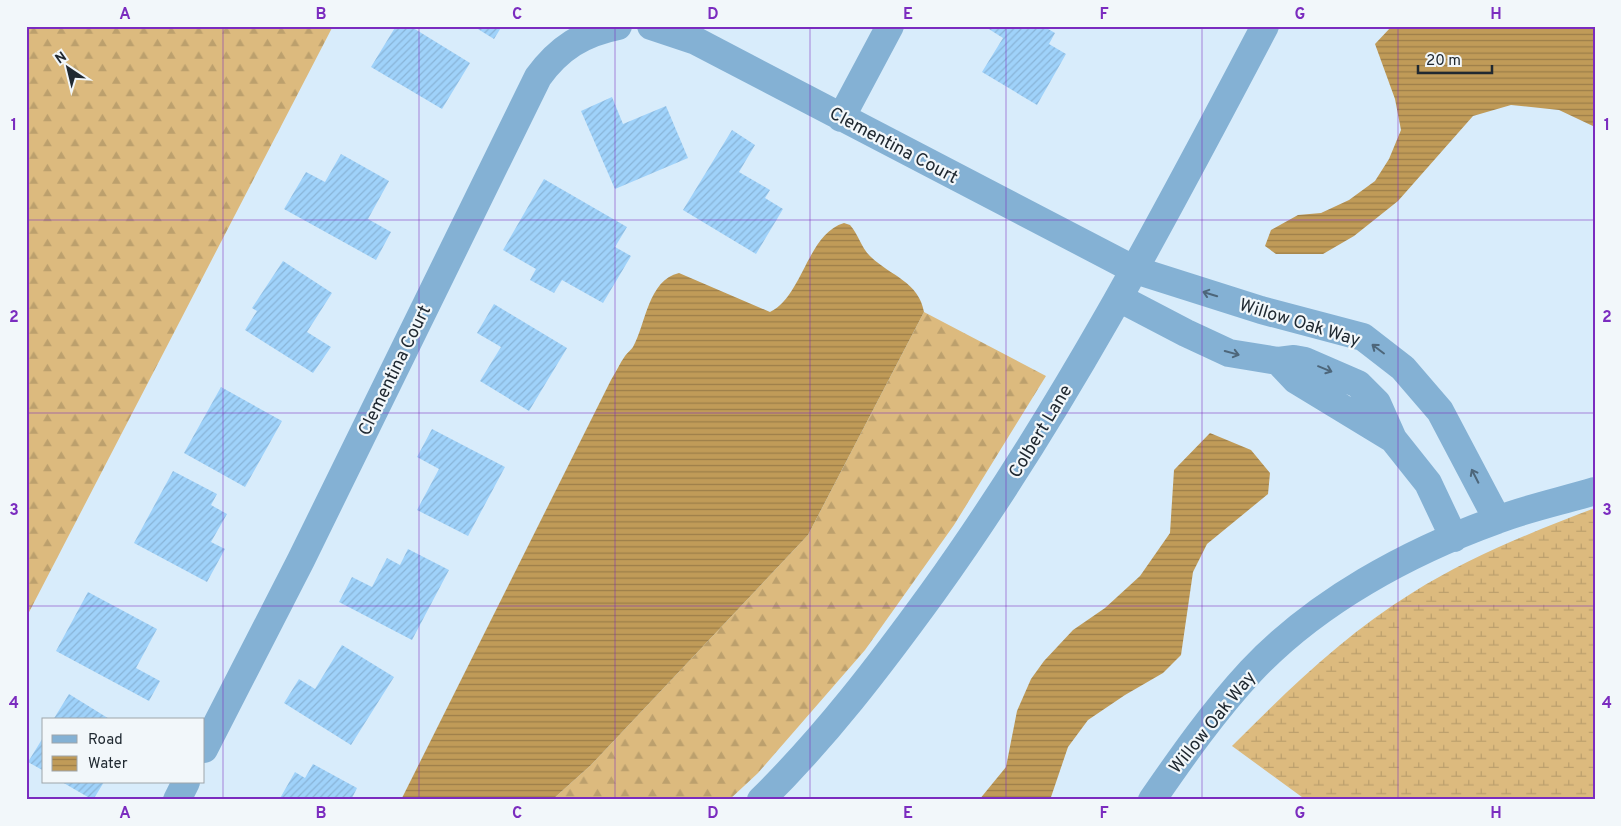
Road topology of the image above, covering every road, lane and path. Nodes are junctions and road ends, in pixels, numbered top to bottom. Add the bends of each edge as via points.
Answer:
1 (618, 26) edge
2 (651, 26) edge
3 (890, 26) edge
4 (1265, 26) edge
5 (841, 118) junction
6 (1135, 270) junction
7 (1119, 298) junction
8 (1595, 492) edge
9 (1497, 520) junction
10 (1454, 538) junction
11 (205, 747) edge
12 (185, 784) edge
13 (178, 800) edge
14 (761, 800) edge
15 (1152, 800) edge

1 - 11 street, Clementina Court via 572,42 538,77 301,560
2 - 5 street, Clementina Court via 696,41
3 - 5 street
4 - 6 street, Colbert Lane
5 - 6 street, Clementina Court
6 - 7 street, Colbert Lane
9 -> 6 street, Willow Oak Way via 1440,412 1403,368 1363,337
7 -> 10 street via 1229,353 1278,362 1296,380 1393,439 1428,483
7 - 14 street, Colbert Lane via 1036,439 971,539 862,686
8 - 9 street, Willow Oak Way
9 - 10 street, Willow Oak Way
10 - 15 street, Willow Oak Way via 1358,587 1283,641 1222,703
12 - 13 street

